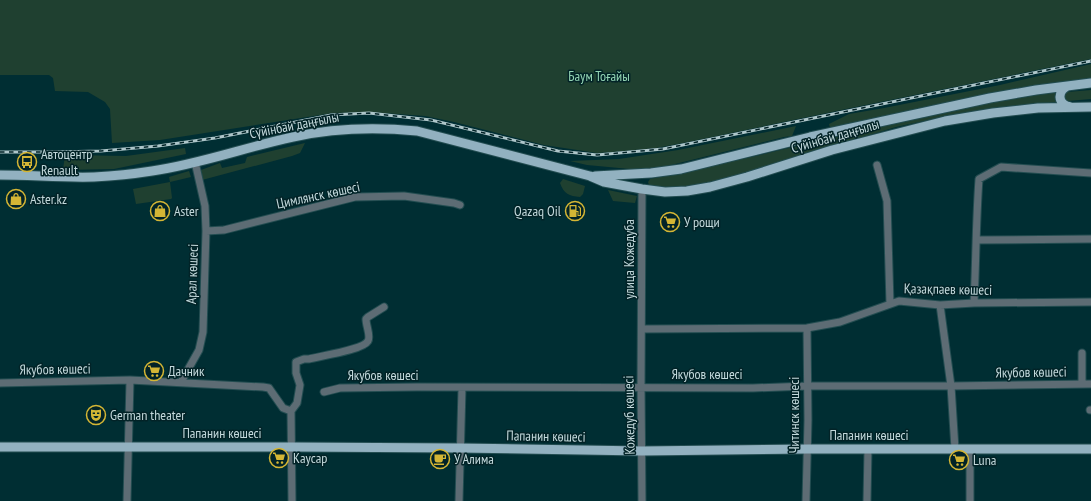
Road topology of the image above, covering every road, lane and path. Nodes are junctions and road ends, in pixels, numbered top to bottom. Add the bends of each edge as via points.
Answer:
1 (1091, 84) edge
2 (1068, 86) junction
3 (1091, 107) edge
4 (1070, 108) junction
5 (195, 162) junction
6 (877, 164) dead end
7 (1091, 173) edge
8 (0, 175) edge
9 (590, 176) junction
10 (642, 189) junction
11 (460, 205) dead end
12 (206, 232) junction
13 (1091, 239) edge
14 (977, 240) junction
15 (1091, 302) edge
16 (974, 303) junction
17 (890, 304) junction
18 (940, 305) junction
19 (384, 307) dead end
20 (807, 328) junction
21 (642, 329) junction
22 (1082, 353) dead end
23 (130, 380) junction
24 (181, 382) junction
25 (0, 383) edge
26 (1082, 384) junction
27 (1091, 384) edge
28 (807, 386) junction
29 (951, 386) junction
30 (641, 387) junction
31 (462, 388) junction
32 (324, 392) dead end
33 (291, 412) junction
34 (128, 446) junction
35 (0, 447) edge
36 (292, 447) junction
37 (460, 448) junction
38 (808, 449) junction
39 (868, 449) junction
40 (955, 449) junction
41 (970, 449) junction
42 (1091, 449) edge
43 (642, 452) junction
44 (127, 501) edge
45 (292, 501) edge
46 (459, 501) edge
47 (642, 501) edge
48 (806, 501) edge
49 (867, 501) edge
50 (970, 501) edge

1 - 2 main road, Сүйінбай даңғылы
2 - 4 main road via 1060,92 1060,98 1061,103
2 - 9 main road, Сүйінбай даңғылы via 990,98 681,168 651,173
3 - 4 main road, Сүйінбай даңғылы
4 - 10 main road, Сүйінбай даңғылы via 1038,108 945,121 832,150 710,187 665,192
5 - 8 main road, Сүйінбай даңғылы via 152,171 94,177
5 - 9 main road, Сүйінбай даңғылы via 295,136 383,128 417,131
5 - 12 street, Арал көшесі via 205,206
6 - 17 street via 887,201
7 - 14 street via 1001,168 978,179
9 - 10 main road, Сүйінбай даңғылы via 604,182
10 - 21 street, улица Кожедуба
11 - 12 street, Цимлянск көшесі via 404,196 354,197 224,230
12 - 24 street, Арал көшесі via 203,332 199,350
13 - 14 street
14 - 16 street
15 - 16 street, Қазақпаев көшесі
16 - 18 street, Қазақпаев көшесі
17 - 18 street, Қазақпаев көшесі via 899,301
17 - 20 street, Қазақпаев көшесі via 840,322
18 - 29 street
19 - 33 street via 366,320 369,337 365,344 296,362 300,385 298,403
20 - 21 street, Қазақпаев көшесі
20 - 28 street, Читинск көшесі
21 - 30 street, Кожедуб көшесі
22 - 26 street
23 - 24 street, Якубов көшесі
23 - 25 street, Якубов көшесі
23 - 34 street
24 - 33 street, Якубов көшесі via 269,388 283,408
26 - 27 street, Якубов көшесі
26 - 29 street, Якубов көшесі
28 - 29 street, Якубов көшесі
28 - 30 street, Якубов көшесі
28 - 38 street, Читинск көшесі
29 - 40 street
30 - 31 street, Якубов көшесі
30 - 43 street, Кожедуб көшесі
31 - 32 street, Якубов көшесі via 340,388
31 - 37 street
33 - 36 street
34 - 35 main road, Папанин көшесі
34 - 36 main road, Папанин көшесі
34 - 44 street
36 - 37 main road, Папанин көшесі
36 - 45 street
37 - 43 main road, Папанин көшесі
37 - 46 street
38 - 39 main road, Папанин көшесі
38 - 43 main road, Папанин көшесі
38 - 48 street, Читинск көшесі
39 - 40 main road, Папанин көшесі
39 - 49 street
40 - 41 main road, Папанин көшесі
41 - 42 main road, Папанин көшесі
41 - 50 street
43 - 47 street, Кожедуб көшесі

